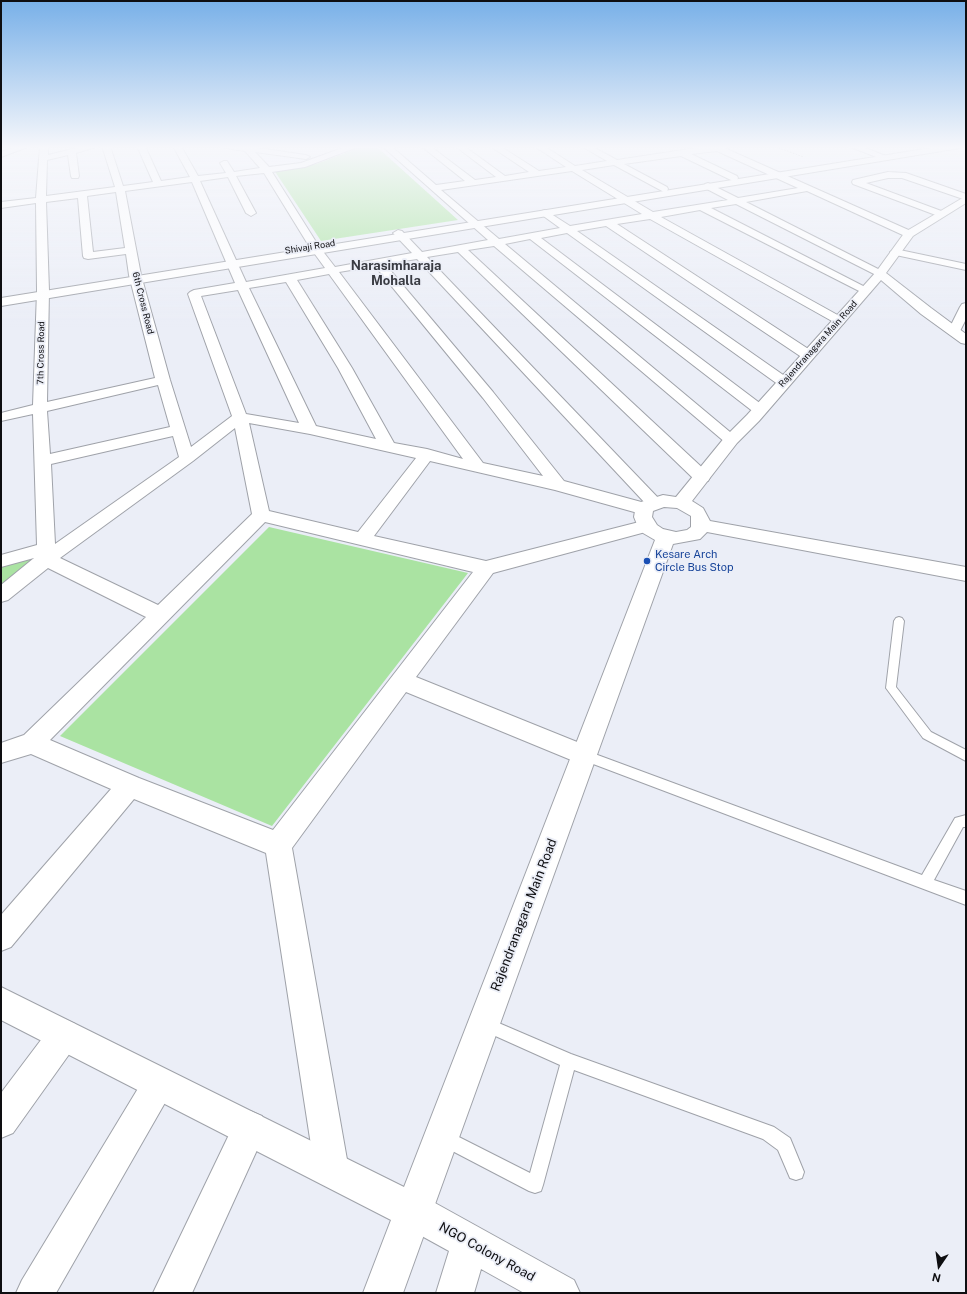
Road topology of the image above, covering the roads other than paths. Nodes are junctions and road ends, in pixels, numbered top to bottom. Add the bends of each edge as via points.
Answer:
1 (40, 206) edge
2 (83, 206) edge
3 (123, 206) edge
4 (207, 206) edge
5 (248, 206) edge
6 (289, 206) edge
7 (456, 206) edge
8 (569, 206) edge
9 (579, 206) edge
10 (635, 206) edge
11 (706, 206) edge
12 (748, 206) edge
13 (846, 206) edge
14 (921, 206) edge
15 (953, 206) edge
16 (702, 207) junction
17 (251, 213) dead end
18 (545, 213) junction
19 (941, 214) junction
20 (651, 216) junction
21 (473, 222) junction
22 (608, 223) junction
23 (570, 230) junction
24 (909, 234) junction
25 (400, 235) junction
26 (532, 236) junction
27 (496, 242) junction
28 (315, 248) junction
29 (461, 249) junction
30 (131, 250) junction
31 (895, 252) junction
32 (419, 256) junction
33 (231, 262) junction
34 (378, 263) junction
35 (966, 267) edge
36 (332, 271) junction
37 (880, 274) junction
38 (136, 277) junction
39 (290, 278) junction
40 (243, 286) junction
41 (865, 291) junction
42 (42, 293) junction
43 (1, 297) edge
44 (878, 297) dead end
45 (892, 298) dead end
46 (1, 302) edge
47 (855, 302) junction
48 (966, 307) edge
49 (926, 311) junction
50 (839, 321) junction
51 (954, 331) junction
52 (966, 340) edge
53 (808, 355) junction
54 (163, 380) junction
55 (784, 382) junction
56 (40, 409) junction
57 (760, 410) junction
58 (1, 417) edge
59 (240, 417) junction
60 (310, 428) junction
61 (178, 430) junction
62 (731, 440) junction
63 (387, 445) junction
64 (427, 454) junction
65 (187, 458) junction
66 (43, 461) junction
67 (478, 468) junction
68 (702, 477) junction
69 (558, 485) junction
70 (681, 503) junction
71 (261, 515) junction
72 (653, 519) junction
73 (701, 525) junction
74 (362, 539) junction
75 (46, 554) junction
76 (1, 561) edge
77 (486, 568) junction
78 (966, 574) edge
79 (1, 594) edge
80 (161, 615) junction
81 (899, 621) dead end
82 (402, 680) junction
83 (32, 743) junction
84 (1, 753) edge
85 (584, 755) junction
86 (966, 756) edge
87 (130, 786) junction
88 (966, 821) edge
89 (278, 845) junction
90 (925, 883) junction
91 (966, 898) edge
92 (1, 937) edge
93 (1, 1003) edge
94 (484, 1024) junction
95 (64, 1035) junction
96 (569, 1061) junction
97 (159, 1083) junction
98 (1, 1121) edge
99 (250, 1128) junction
100 (441, 1136) junction
101 (332, 1171) junction
102 (796, 1172) dead end
103 (414, 1211) junction
104 (470, 1243) junction
105 (35, 1293) edge
106 (172, 1293) edge
107 (383, 1293) edge
108 (455, 1293) edge
109 (561, 1293) edge

1 - 42 street, 7th Cross Road
2 - 30 street via 88,256
3 - 30 street, 6th Cross Road
4 - 33 street
5 - 17 street
6 - 28 street
7 - 21 street
8 - 21 street
9 - 18 street
10 - 20 street
11 - 16 street
12 - 37 street
13 - 24 street
14 - 19 street
15 - 19 street, Rajendranagara Main Road
16 - 20 street
16 - 41 street
18 - 21 street
18 - 23 street
19 - 24 street, Rajendranagara Main Road
20 - 22 street
20 - 50 street
21 - 25 street
21 - 27 street
22 - 23 street
22 - 53 street
23 - 26 street
23 - 55 street
24 - 31 street, Rajendranagara Main Road
25 - 28 street
25 - 32 street
26 - 27 street
26 - 57 street
27 - 29 street
27 - 62 street
28 - 33 street
28 - 36 street
29 - 32 street
29 - 68 street
30 - 38 street, 6th Cross Road
31 - 35 street
31 - 37 street, Rajendranagara Main Road
32 - 34 street
32 - 72 street
33 - 38 street
33 - 40 street
34 - 36 street
34 - 69 street via 488,395
36 - 39 street
36 - 67 street
37 - 41 street, Rajendranagara Main Road
37 - 49 street
38 - 42 street
38 - 54 street, 6th Cross Road
39 - 40 street
39 - 63 street via 345,368
40 - 59 street via 194,294
40 - 60 street
41 - 47 street, Rajendranagara Main Road
42 - 43 street
42 - 46 street
42 - 56 street, 7th Cross Road
44 - 47 street
45 - 49 street
47 - 50 street, Rajendranagara Main Road
48 - 51 street
49 - 51 street
50 - 53 street, Rajendranagara Main Road
51 - 52 street
53 - 55 street, Rajendranagara Main Road
54 - 56 street
54 - 61 street, 6th Cross Road
55 - 57 street, Rajendranagara Main Road
56 - 58 street
56 - 66 street, 7th Cross Road
57 - 62 street, Rajendranagara Main Road
59 - 60 street
59 - 65 street
59 - 71 street
60 - 63 street
61 - 65 street, 6th Cross Road
61 - 66 street
62 - 68 street, Rajendranagara Main Road
63 - 64 street
64 - 67 street
64 - 74 street
65 - 75 street
66 - 75 street, 7th Cross Road
67 - 69 street
68 - 70 street, Rajendranagara Main Road
69 - 72 street
70 - 72 street via 667,501
70 - 73 street via 697,512 701,518
71 - 74 street
71 - 80 street
72 - 73 street via 676,538 693,535
72 - 77 street
72 - 85 street, Rajendranagara Main Road
73 - 78 street
74 - 77 street
75 - 76 street
75 - 79 street
75 - 80 street
77 - 82 street
80 - 83 street
81 - 86 lane via 891,688 927,735
82 - 85 street
82 - 89 street
83 - 84 street
83 - 87 street
85 - 90 lane
85 - 94 street, Rajendranagara Main Road
87 - 89 street
87 - 92 street
88 - 90 lane via 960,822
89 - 101 street
90 - 91 lane
93 - 95 street
94 - 96 lane
94 - 100 street, Rajendranagara Main Road
95 - 97 street
95 - 98 street
96 - 100 lane via 535,1185
96 - 102 lane via 768,1133 784,1144
97 - 99 street
97 - 105 street
99 - 101 street
99 - 106 street
100 - 103 street, Rajendranagara Main Road
101 - 103 street
103 - 104 street, NGO Colony Road
103 - 107 street, Rajendranagara Main Road
104 - 108 street
104 - 109 street, NGO Colony Road

